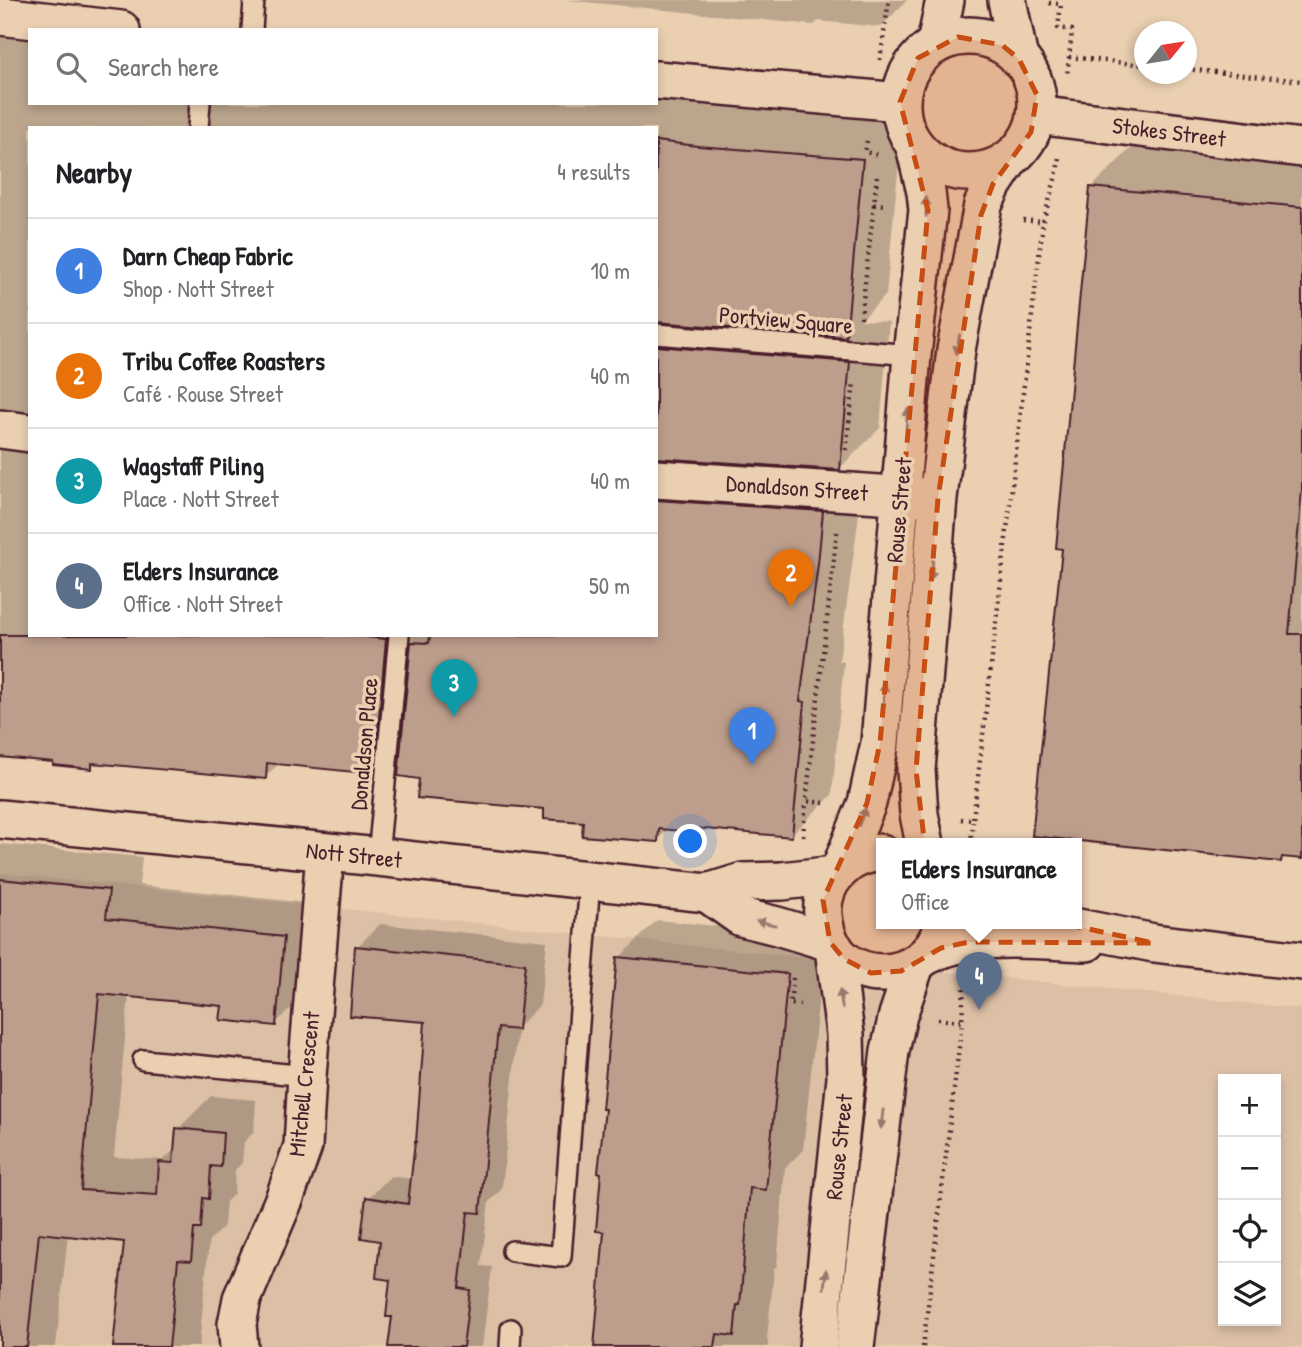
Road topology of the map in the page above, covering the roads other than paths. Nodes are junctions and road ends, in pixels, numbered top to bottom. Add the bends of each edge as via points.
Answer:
1 (254, 0) edge
2 (945, 0) edge
3 (1022, 1) edge
4 (0, 16) edge
5 (104, 28) edge
6 (253, 28) edge
7 (936, 44) junction
8 (1019, 59) junction
9 (658, 79) edge
10 (887, 100) junction
11 (200, 105) edge
12 (1050, 117) junction
13 (198, 126) edge
14 (915, 146) junction
15 (1302, 148) edge
16 (1009, 160) junction
17 (658, 334) edge
18 (912, 355) junction
19 (0, 429) edge
20 (28, 433) edge
21 (658, 479) edge
22 (901, 495) junction
23 (939, 498) junction
24 (399, 637) edge
25 (0, 819) edge
26 (924, 838) edge
27 (325, 853) junction
28 (876, 854) edge
29 (378, 857) junction
30 (838, 872) junction
31 (590, 881) junction
32 (707, 893) junction
33 (1082, 929) edge
34 (1154, 943) junction
35 (832, 945) junction
36 (928, 948) edge
37 (1302, 961) edge
38 (143, 1060) dead end
39 (307, 1076) junction
40 (512, 1251) dead end
41 (239, 1347) edge
42 (818, 1347) edge
43 (855, 1347) edge

1 - 6 lane
2 - 7 street
3 - 8 street
4 - 5 street
7 - 8 street via 980,37 1002,45
7 - 10 street via 918,58
8 - 12 street
9 - 10 street
10 - 14 street
11 - 13 lane
12 - 15 street, Stokes Street
12 - 16 street
14 - 16 street via 930,161 969,173
18 -> 14 street, Rouse Street via 928,210
16 -> 23 street, Rouse Street via 983,205 957,350
17 - 18 lane, Portview Square
22 -> 18 street, Rouse Street
19 - 20 street
21 - 22 street, Donaldson Street
22 - 23 street, Donaldson Street
30 -> 22 street, Rouse Street via 867,803 877,761
23 -> 26 street, Rouse Street via 916,770
24 - 29 lane, Donaldson Place
25 - 27 street, Nott Street
27 - 29 street, Nott Street
27 - 39 street, Mitchell Crescent
28 - 30 street via 862,855
29 - 31 street, Nott Street
30 - 32 street, Nott Street via 793,880 743,881
30 - 35 street, Rouse Street via 823,900 824,929
31 - 32 street, Nott Street
31 - 40 lane via 561,1256
35 -> 32 street via 741,918
33 - 34 street
34 - 36 street via 1025,940
34 - 37 street
35 - 36 street via 856,968 871,973 901,971
42 -> 35 street, Rouse Street via 846,1078 845,1034
36 -> 43 street, Rouse Street via 898,1015 890,1051
38 - 39 lane
39 - 41 street, Mitchell Crescent via 303,1146 242,1299

